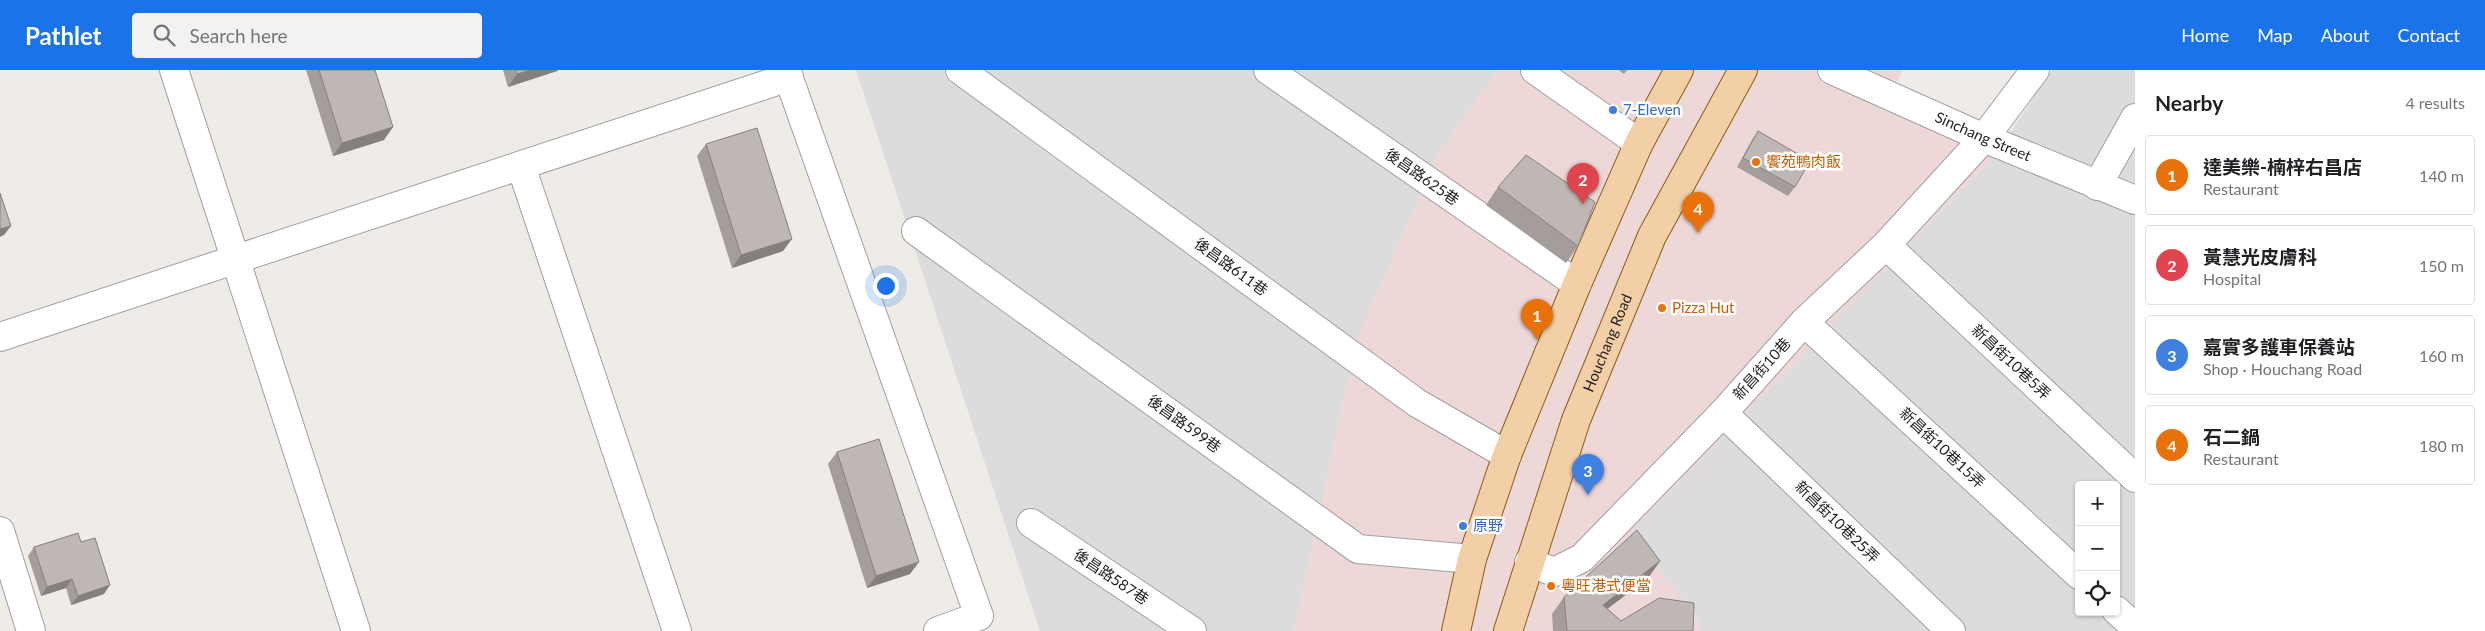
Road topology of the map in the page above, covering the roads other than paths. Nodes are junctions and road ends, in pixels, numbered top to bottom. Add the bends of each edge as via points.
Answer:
1 (174, 70) edge
2 (960, 70) edge
3 (1268, 70) edge
4 (1535, 70) edge
5 (1679, 70) edge
6 (1743, 70) edge
7 (1832, 70) edge
8 (2035, 70) edge
9 (787, 74) edge
10 (2135, 118) edge
11 (1984, 138) junction
12 (1639, 143) junction
13 (521, 166) junction
14 (2098, 186) junction
15 (2135, 200) edge
16 (916, 231) dead end
17 (1886, 245) junction
18 (235, 260) junction
19 (1577, 284) junction
20 (1804, 322) junction
21 (0, 336) edge
22 (1723, 413) junction
23 (1507, 455) junction
24 (2135, 478) edge
25 (1031, 523) dead end
26 (0, 531) edge
27 (1472, 559) junction
28 (1529, 562) junction
29 (2075, 571) edge
30 (2120, 614) edge
31 (2135, 627) edge
32 (31, 631) edge
33 (356, 631) edge
34 (677, 631) edge
35 (938, 631) edge
36 (1192, 631) edge
37 (1456, 631) edge
38 (1508, 631) edge
39 (1951, 631) edge

1 - 18 street
2 - 23 street, 後昌路611巷 via 1417,402
3 - 19 street, 後昌路625巷
4 - 12 street
5 - 12 main road
6 - 28 main road, Houchang Road via 1652,236 1576,420
7 - 11 street, Sinchang Street
8 - 11 street, 新昌街10巷
9 - 13 street
9 - 35 street via 979,616
10 - 14 street
11 - 14 street, Sinchang Street
11 - 17 street, 新昌街10巷
12 - 19 main road
13 - 18 street
13 - 34 street
14 - 15 street, Sinchang Street
16 - 27 street, 後昌路599巷 via 1358,549
17 - 20 street, 新昌街10巷
17 - 24 street, 新昌街10巷5弄
18 - 21 street
18 - 33 street
19 - 23 main road
20 - 22 street, 新昌街10巷
20 - 29 street, 新昌街10巷15弄
22 - 28 street, 新昌街10巷 via 1582,558 1554,572
22 - 39 street, 新昌街10巷25弄
23 - 27 main road
25 - 36 street, 後昌路587巷
26 - 32 street
27 - 37 main road
28 - 38 main road, Houchang Road
30 - 31 street

